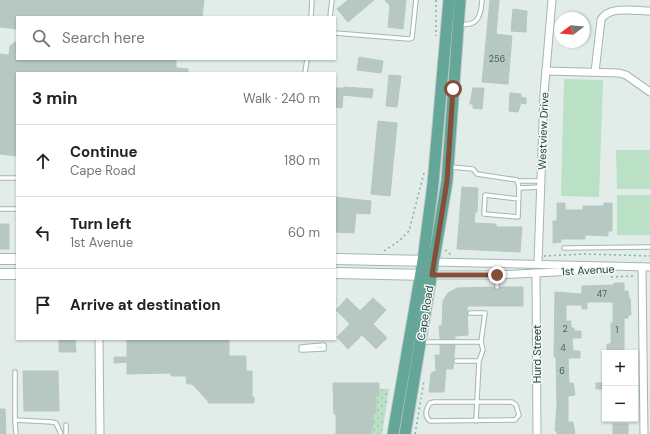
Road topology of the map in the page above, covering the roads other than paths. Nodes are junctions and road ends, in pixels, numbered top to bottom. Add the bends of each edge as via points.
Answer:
1 (312, 0) edge
2 (332, 0) edge
3 (416, 0) edge
4 (448, 0) edge
5 (460, 0) edge
6 (482, 0) edge
7 (552, 0) edge
8 (650, 11) edge
9 (311, 16) edge
10 (330, 16) edge
11 (458, 24) junction
12 (336, 33) edge
13 (307, 60) edge
14 (546, 71) junction
15 (305, 72) edge
16 (596, 72) junction
17 (650, 92) edge
18 (449, 167) junction
19 (0, 178) edge
20 (16, 178) edge
21 (518, 181) junction
22 (541, 184) junction
23 (519, 188) junction
24 (519, 199) junction
25 (0, 209) edge
26 (16, 209) edge
27 (650, 247) edge
28 (564, 248) dead end
29 (0, 259) edge
30 (16, 259) edge
31 (336, 259) edge
32 (538, 260) junction
33 (428, 261) junction
34 (625, 267) junction
35 (646, 267) edge
36 (336, 273) edge
37 (536, 273) junction
38 (0, 274) edge
39 (16, 274) edge
40 (432, 275) junction
41 (497, 275) junction
42 (420, 276) junction
43 (497, 287) dead end
44 (470, 314) dead end
45 (99, 340) edge
46 (420, 342) junction
47 (481, 342) junction
48 (301, 348) joint
49 (456, 361) dead end
50 (479, 361) junction
51 (15, 372) dead end
52 (476, 402) junction
53 (15, 420) junction
54 (476, 421) junction
55 (66, 425) dead end
56 (16, 434) edge
57 (61, 434) edge
58 (66, 434) edge
59 (100, 434) edge
60 (393, 434) edge
61 (405, 434) edge
62 (537, 434) edge
63 (644, 434) edge

1 - 9 lane
2 - 10 lane
3 - 12 lane via 412,38 409,40
4 - 33 main road, Cape Road
5 - 11 main road, Cape Road
6 - 11 lane via 481,15 467,25
7 - 14 street, Westview Drive
8 - 16 street via 605,13 601,20
11 - 18 main road, Cape Road
13 - 15 lane
14 - 16 street
14 - 22 street, Westview Drive
16 - 17 street via 626,75
18 - 21 lane via 473,169 477,174
18 - 33 main road, Cape Road
19 - 20 lane
21 - 22 lane
21 - 23 lane
22 - 23 lane
22 - 32 street, Westview Drive
23 - 24 lane
24 - 24 lane via 518,217 484,214 485,195
25 - 26 lane
27 - 28 lane
29 - 30 main road
31 - 33 main road
32 - 33 street, 1st Avenue via 489,264
32 - 34 street, 1st Avenue
33 - 40 main road, Cape Road
33 - 42 main road, Cape Road
34 - 35 street
34 - 37 street, 1st Avenue
35 - 63 street
36 - 42 main road
37 - 41 street, 1st Avenue
37 - 62 street, Hurd Street
38 - 39 main road
40 - 41 street, 1st Avenue
40 - 42 main road
40 - 46 main road, Cape Road
41 - 43 lane
42 - 60 main road, Cape Road
44 - 47 lane via 485,313
45 - 59 street
46 - 47 lane
46 - 61 main road, Cape Road
47 - 50 lane via 483,350
48 - 48 lane via 324,345 324,349
49 - 50 lane
50 - 52 lane
51 - 53 lane
52 - 54 lane
52 - 54 lane via 512,402 516,405 519,415 516,420
52 - 54 lane via 430,403 426,416 430,421
53 - 56 lane
53 - 57 lane via 56,423
55 - 58 lane

